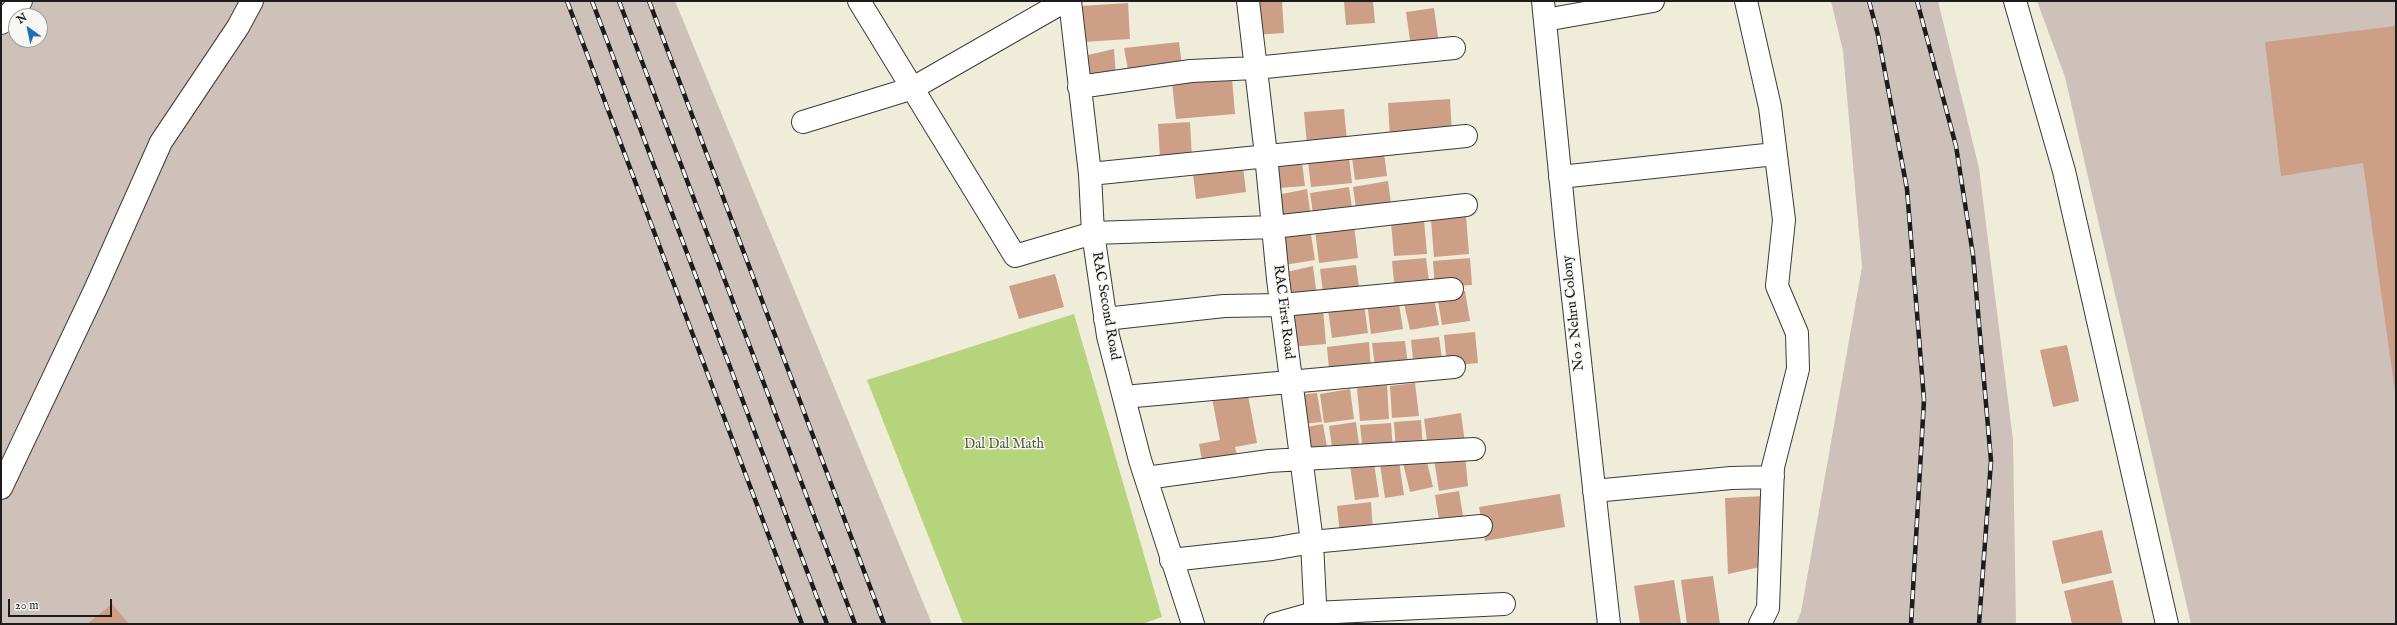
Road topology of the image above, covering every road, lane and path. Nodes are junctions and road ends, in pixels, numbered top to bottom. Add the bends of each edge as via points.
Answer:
1 (21, 1) edge
2 (252, 1) edge
3 (859, 1) edge
4 (1065, 1) edge
5 (1070, 1) edge
6 (1248, 1) edge
7 (1653, 1) edge
8 (1746, 1) edge
9 (2015, 1) edge
10 (1544, 11) edge
11 (1, 23) edge
12 (1454, 48) dead end
13 (1255, 68) junction
14 (1079, 87) junction
15 (913, 88) junction
16 (803, 122) dead end
17 (1466, 136) dead end
18 (1775, 154) junction
19 (1266, 155) junction
20 (1090, 174) junction
21 (1560, 177) junction
22 (1466, 205) dead end
23 (1273, 227) junction
24 (1093, 233) junction
25 (1452, 289) dead end
26 (1282, 305) junction
27 (1105, 319) junction
28 (1454, 367) dead end
29 (1292, 382) junction
30 (1124, 397) junction
31 (1474, 449) dead end
32 (1301, 460) junction
33 (1773, 477) junction
34 (1146, 478) junction
35 (1, 488) edge
36 (1594, 491) junction
37 (1480, 526) dead end
38 (1312, 542) junction
39 (1171, 560) junction
40 (1504, 604) dead end
41 (1315, 619) edge
42 (1193, 624) edge
43 (1275, 624) edge
44 (1609, 624) edge
45 (1760, 624) edge
46 (2167, 624) edge

1 - 11 street
2 - 35 street via 238,27 161,142 95,290
3 - 15 street
4 - 15 street
5 - 14 street, RAC Second Road
6 - 13 street, RAC First Road
7 - 10 street
8 - 18 street via 1770,107
9 - 46 street via 2064,171
10 - 21 street, No 2 Nehru Colony
12 - 13 street
13 - 14 street via 1191,71
13 - 19 street, RAC First Road
14 - 20 street, RAC Second Road
15 - 16 street
15 - 24 street via 1015,256
17 - 19 street
18 - 21 street
18 - 33 street via 1784,220 1777,286 1797,332 1798,369 1773,467
19 - 20 street
19 - 23 street, RAC First Road
20 - 24 street, RAC Second Road
21 - 36 street, No 2 Nehru Colony
22 - 23 street
23 - 24 street
23 - 26 street, RAC First Road
24 - 27 street, RAC Second Road
25 - 26 street
26 - 27 street via 1224,306
26 - 29 street, RAC First Road
27 - 30 street, RAC Second Road
28 - 29 street
29 - 30 street
29 - 32 street, RAC First Road
30 - 34 street, RAC Second Road
31 - 32 street
32 - 34 street via 1269,461
32 - 38 street, RAC First Road
33 - 36 street via 1731,478
33 - 45 street via 1768,608
34 - 39 street, RAC Second Road
36 - 44 street, No 2 Nehru Colony
37 - 38 street
38 - 39 street
38 - 41 street, RAC First Road
39 - 42 street, RAC Second Road
40 - 41 street
41 - 43 street

